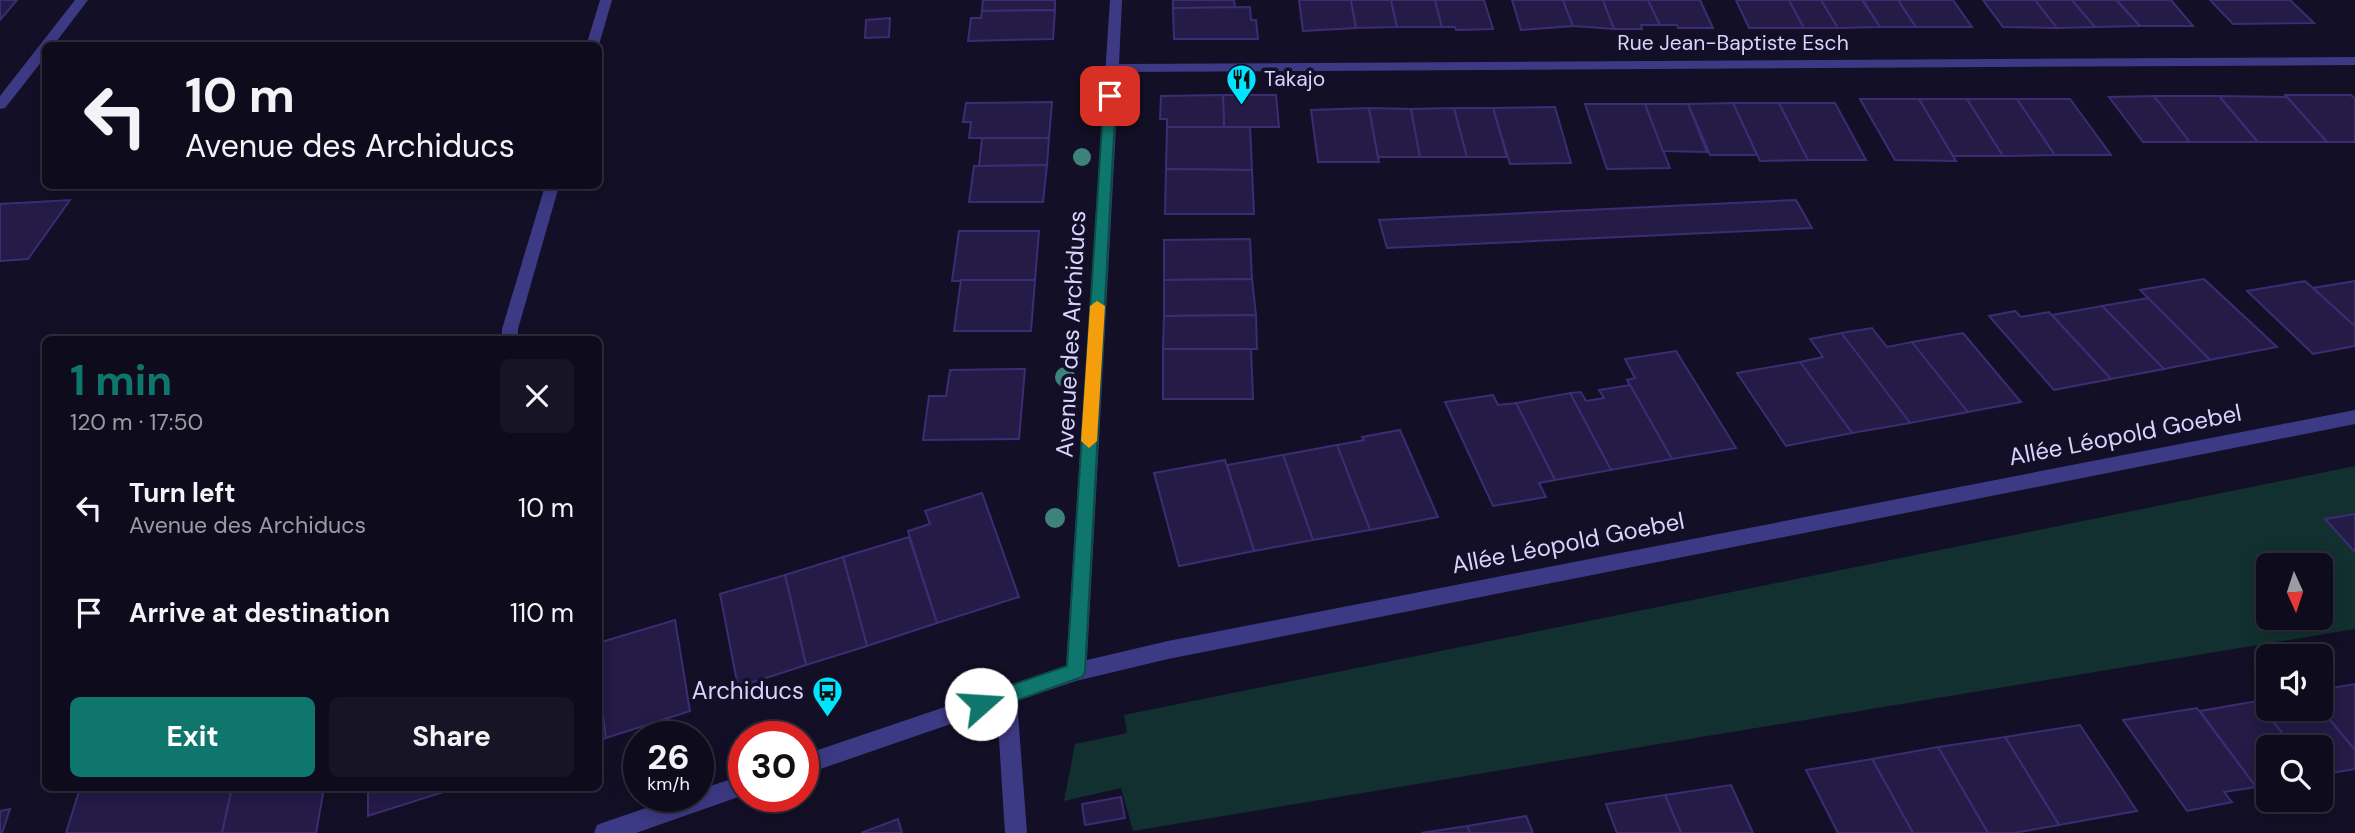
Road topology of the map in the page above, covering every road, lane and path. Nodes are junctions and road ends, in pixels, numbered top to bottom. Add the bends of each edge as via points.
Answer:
1 (82, 0) edge
2 (606, 0) edge
3 (1116, 0) edge
4 (49, 42) edge
5 (594, 42) edge
6 (42, 51) edge
7 (2355, 61) edge
8 (1112, 68) junction
9 (0, 105) edge
10 (551, 189) edge
11 (510, 336) edge
12 (2355, 417) edge
13 (1076, 672) junction
14 (1006, 695) junction
15 (819, 759) edge
16 (728, 791) edge
17 (605, 833) edge
18 (1016, 833) edge

1 - 4 street
2 - 5 street
3 - 8 street, Avenue des Archiducs
6 - 9 street
7 - 8 street, Rue Jean-Baptiste Esch
8 - 13 street, Avenue des Archiducs
10 - 11 street
12 - 13 street, Allée Léopold Goebel via 1330,616
13 - 14 street, Allée Léopold Goebel
14 - 15 street, Allée Léopold Goebel
14 - 18 street
16 - 17 street

